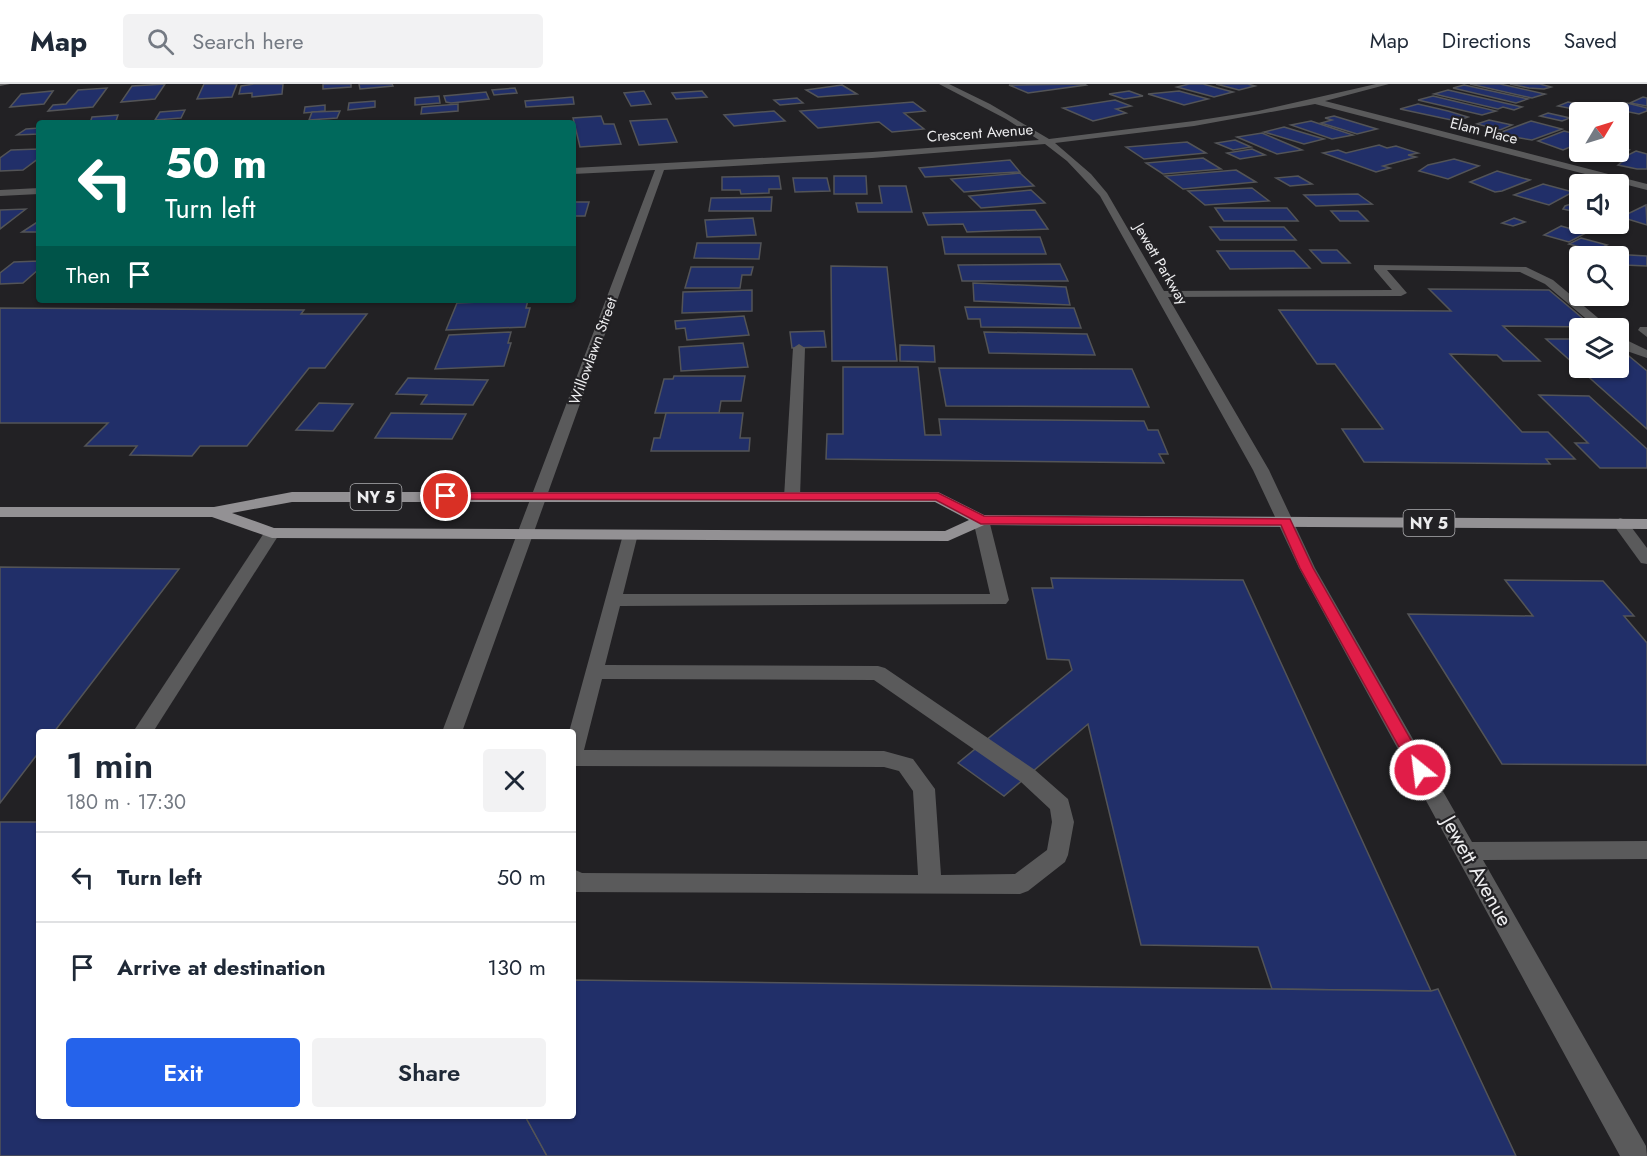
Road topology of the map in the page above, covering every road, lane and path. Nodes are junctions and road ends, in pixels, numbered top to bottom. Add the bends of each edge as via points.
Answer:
1 (0, 84) edge
2 (6, 84) edge
3 (943, 84) edge
4 (1384, 84) edge
5 (1315, 102) junction
6 (1048, 144) junction
7 (660, 168) junction
8 (576, 171) edge
9 (1647, 187) edge
10 (36, 191) edge
11 (0, 193) edge
12 (1161, 294) junction
13 (1592, 318) edge
14 (1629, 346) edge
15 (799, 348) dead end
16 (1647, 354) edge
17 (540, 496) junction
18 (792, 497) junction
19 (0, 512) edge
20 (214, 512) junction
21 (981, 520) junction
22 (1285, 522) junction
23 (1620, 524) junction
24 (1647, 524) edge
25 (272, 533) junction
26 (630, 534) junction
27 (525, 535) junction
28 (1647, 559) edge
29 (614, 600) junction
30 (595, 672) junction
31 (145, 729) edge
32 (453, 729) edge
33 (576, 745) edge
34 (576, 756) edge
35 (1647, 850) edge
36 (1465, 851) junction
37 (576, 883) edge
38 (930, 885) junction
39 (1636, 1156) edge

1 - 2 street
3 - 6 street, Jewett Parkway via 1018,123
4 - 5 street, Crescent Avenue
5 - 6 street, Crescent Avenue via 1221,120
5 - 9 street, Elam Place
6 - 7 street, Crescent Avenue
6 - 12 street, Jewett Parkway via 1071,159 1104,195
7 - 8 street, Crescent Avenue
7 - 17 street, Willowlawn Street
10 - 11 street
12 - 13 street via 1401,293 1378,267 1522,269 1549,282
12 - 22 street, Jewett Parkway via 1261,470
14 - 16 street
15 - 18 street
17 - 18 main road, NY 5
17 - 20 main road, NY 5 via 292,497
17 - 27 street, Willowlawn Street
18 - 21 main road, NY 5 via 938,497
19 - 20 main road, NY 5
20 - 25 main road, NY 5
21 - 22 main road, NY 5
21 - 26 main road, NY 5 via 948,536
21 - 29 street via 1000,600
22 - 23 main road, NY 5
22 - 36 street, Jewett Avenue
23 - 24 main road, NY 5
23 - 28 street
25 - 27 main road, NY 5
25 - 31 street
26 - 27 main road, NY 5
26 - 29 street
27 - 32 street, Willowlawn Street
29 - 30 street
30 - 33 street
30 - 38 street via 878,673 1028,776 1060,805 1063,822 1057,855 1020,884
34 - 38 street via 884,759 906,765 924,789
35 - 36 street
36 - 39 street, Jewett Avenue
37 - 38 street

